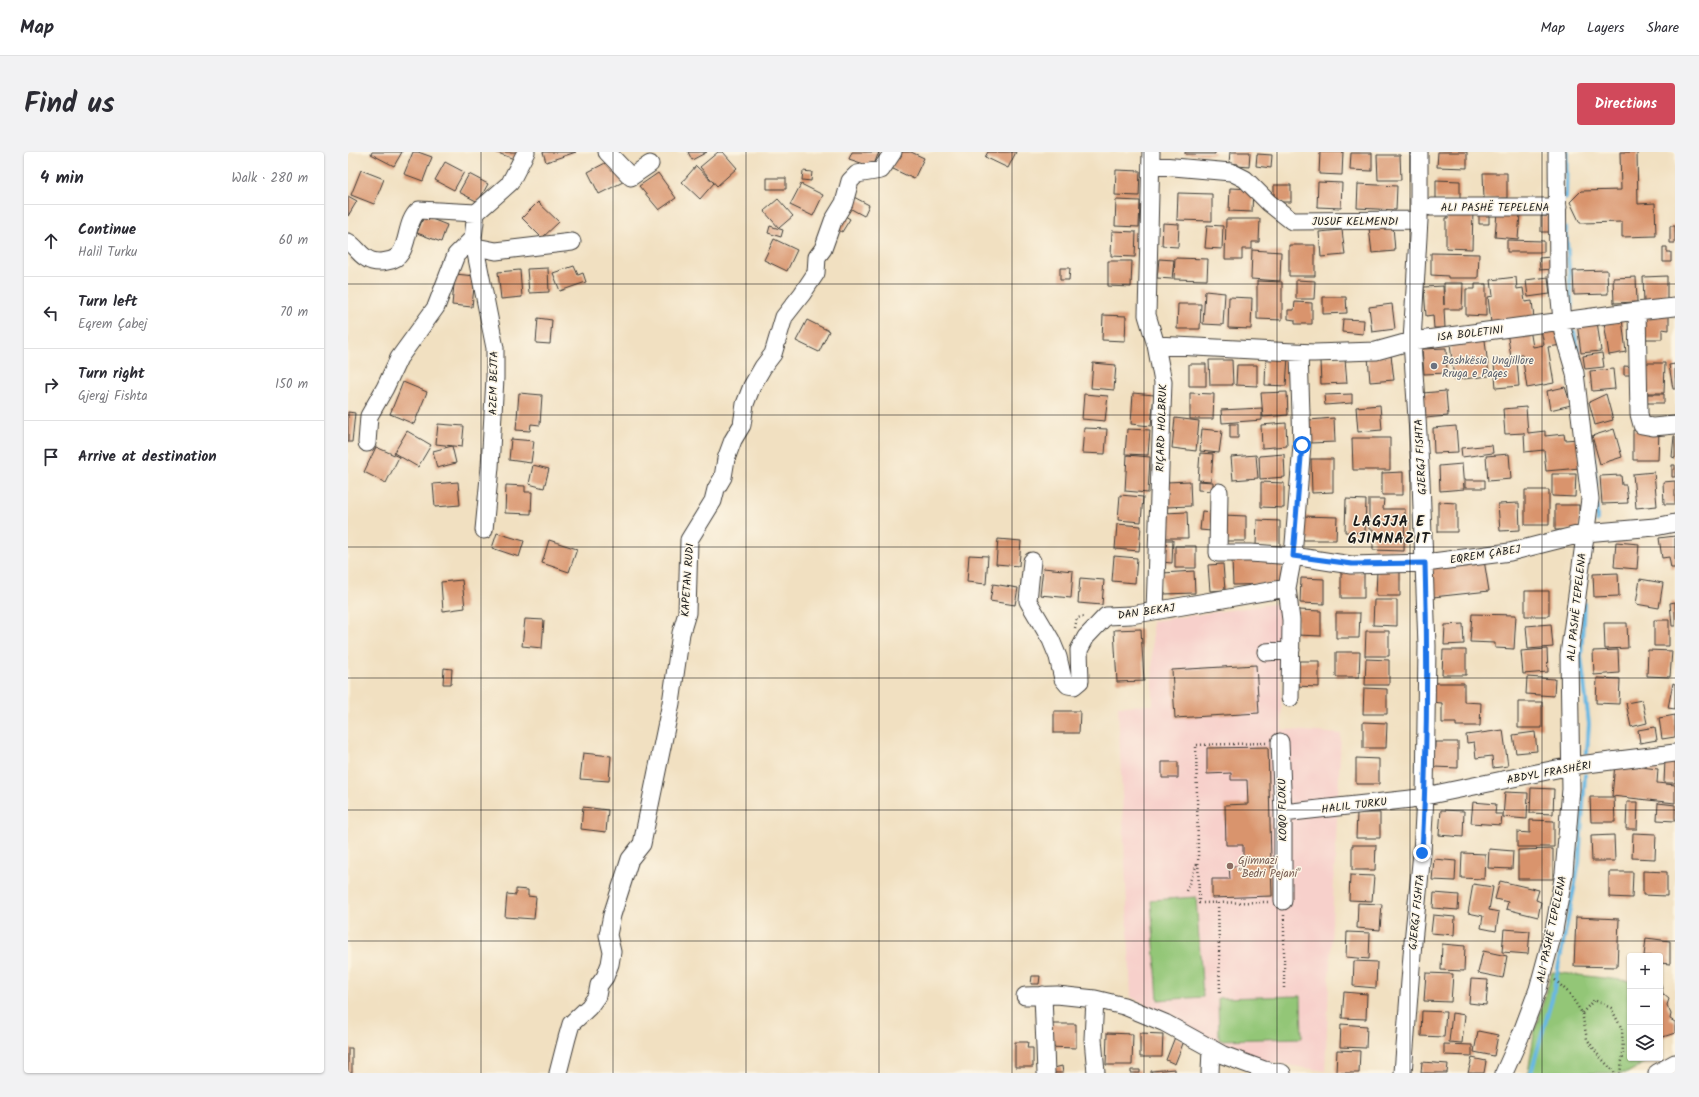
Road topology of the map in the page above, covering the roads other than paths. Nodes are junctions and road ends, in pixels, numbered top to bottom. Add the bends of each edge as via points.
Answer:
1 (526, 152) edge
2 (607, 152) edge
3 (893, 152) edge
4 (1419, 152) edge
5 (1557, 152) edge
6 (1151, 159) edge
7 (650, 164) dead end
8 (1431, 207) dead end
9 (1558, 207) junction
10 (476, 213) junction
11 (1419, 220) junction
12 (348, 242) edge
13 (572, 242) dead end
14 (471, 243) junction
15 (1675, 307) edge
16 (1637, 311) junction
17 (1562, 321) junction
18 (1412, 341) junction
19 (1156, 345) junction
20 (1299, 353) junction
21 (1675, 424) edge
22 (367, 443) dead end
23 (1218, 492) dead end
24 (1675, 523) edge
25 (484, 530) dead end
26 (1585, 532) junction
27 (1293, 556) junction
28 (1032, 561) dead end
29 (1425, 563) junction
30 (1287, 588) junction
31 (1155, 610) junction
32 (1291, 650) junction
33 (1266, 652) dead end
34 (1290, 698) dead end
35 (1280, 742) road end
36 (1675, 753) edge
37 (1571, 766) junction
38 (1425, 796) junction
39 (1283, 813) junction
40 (1283, 902) road end
41 (1043, 995) junction
42 (1025, 996) dead end
43 (1095, 999) junction
44 (1211, 1048) junction
45 (1675, 1063) edge
46 (558, 1073) edge
47 (1046, 1073) edge
48 (1096, 1073) edge
49 (1210, 1073) edge
50 (1282, 1073) edge
51 (1403, 1073) edge
52 (1504, 1073) edge
53 (1656, 1073) edge

1 - 10 street via 510,183
2 - 7 street via 631,177
3 - 46 street, KAPETAN RUDI via 881,170 857,174 850,181 844,203 833,221 823,250 817,257 816,273 784,317 773,354 763,366 745,404 742,425 733,440 723,477 713,501 689,540 686,613 642,844 630,859 613,909 608,935 612,952 610,964 599,985 597,996 590,1007 572,1024
4 - 11 street, GJERGJ FISHTA
5 - 9 street, ALI PASHË TEPELENA
6 - 11 street, JUSUF KELMENDI via 1231,172 1245,179 1292,221
6 - 19 street, RIÇARD HOLBRUK via 1148,315
8 - 9 street, ALI PASHË TEPELENA
9 - 17 street, ALI PASHË TEPELENA via 1558,278
10 - 12 street via 419,210 413,215 403,250 399,257 393,260 373,262 363,257
10 - 14 street, AZEM BEJTA
11 - 18 street, GJERGJ FISHTA
13 - 14 street via 496,251
14 - 22 street via 456,255 436,307 398,358 369,416
14 - 25 street, AZEM BEJTA via 494,348 494,386
15 - 16 street, ISA BOLETINI
16 - 17 street, ISA BOLETINI
16 - 21 street via 1639,414 1642,425 1653,427
17 - 18 street, ISA BOLETINI
17 - 26 street, ALI PASHË TEPELENA via 1575,373 1590,499
18 - 20 street, ISA BOLETINI via 1376,351
18 - 29 street, GJERGJ FISHTA
19 - 20 street, ISA BOLETINI
19 - 31 street, RIÇARD HOLBRUK via 1163,382
20 - 27 street via 1302,445
23 - 27 street via 1218,553
24 - 26 street, EQREM ÇABEJ
26 - 29 street, EQREM ÇABEJ via 1510,552
26 - 37 street, ALI PASHË TEPELENA via 1569,656
27 - 29 street, EQREM ÇABEJ via 1352,564
27 - 30 street
28 - 31 street, DAN BEKAJ via 1028,601 1051,640 1063,679 1068,685 1074,686 1080,681 1080,650 1086,637 1106,616
29 - 38 street, GJERGJ FISHTA
30 - 31 street, DAN BEKAJ
30 - 32 street
32 - 33 street
32 - 34 street
35 - 39 street, KOQO FLOKU
36 - 37 street, ABDYL FRASHËRI
37 - 38 street, ABDYL FRASHËRI
37 - 52 street, ALI PASHË TEPELENA via 1564,873 1554,930 1538,989
38 - 39 street, HALIL TURKU
38 - 51 street, GJERGJ FISHTA
39 - 40 street, KOQO FLOKU
41 - 42 street
41 - 43 street
41 - 47 street
43 - 44 street via 1124,1006 1166,1023
43 - 48 street
44 - 49 street
44 - 50 street via 1264,1070
45 - 53 street

